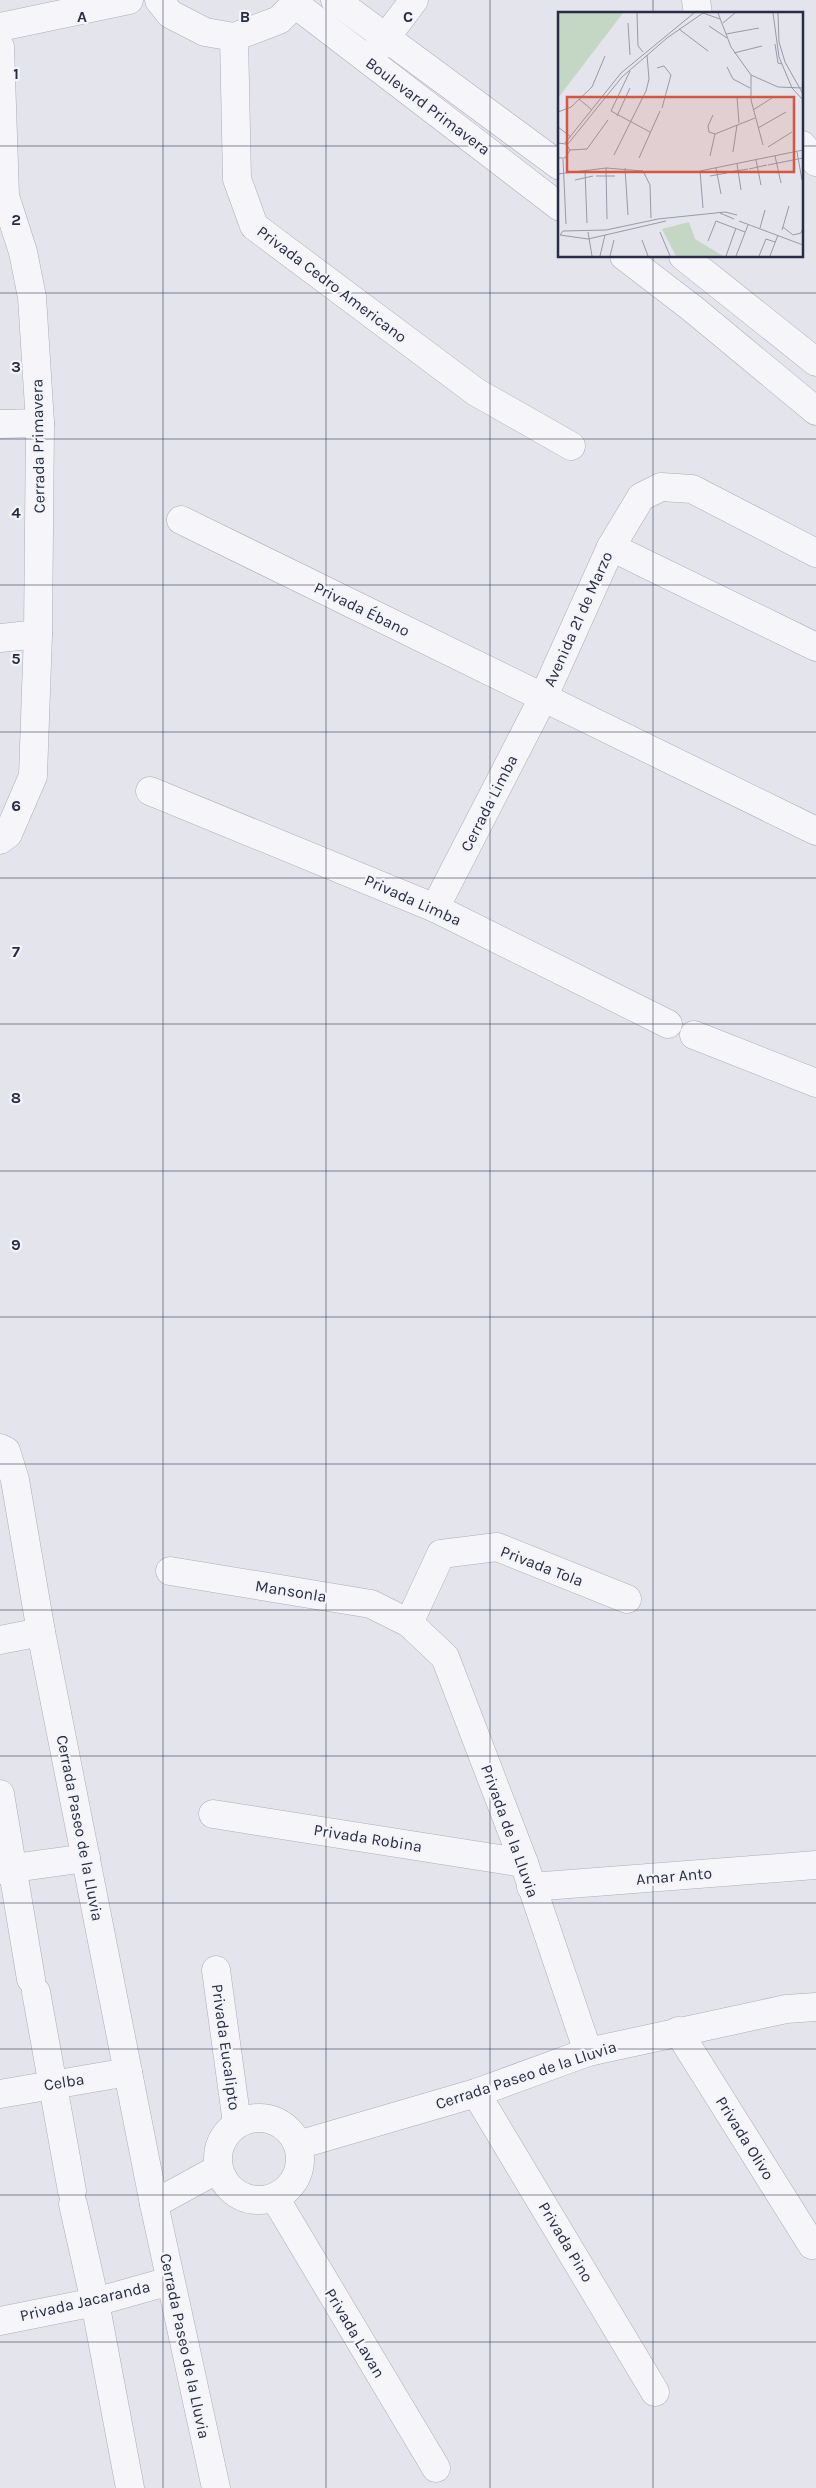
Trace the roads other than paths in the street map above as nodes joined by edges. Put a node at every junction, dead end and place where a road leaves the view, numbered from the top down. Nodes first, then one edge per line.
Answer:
1 (129, 0) edge
2 (159, 0) edge
3 (335, 0) edge
4 (414, 0) edge
5 (297, 2) edge
6 (0, 27) edge
7 (234, 37) junction
8 (385, 38) junction
9 (0, 47) edge
10 (368, 60) junction
11 (804, 147) edge
12 (816, 162) edge
13 (558, 165) edge
14 (3, 196) edge
15 (558, 205) edge
16 (627, 258) edge
17 (686, 258) edge
18 (688, 258) edge
19 (662, 286) junction
20 (816, 362) edge
21 (816, 411) edge
22 (40, 423) junction
23 (0, 424) edge
24 (571, 446) dead end
25 (181, 520) dead end
26 (611, 547) junction
27 (816, 553) edge
28 (38, 634) junction
29 (0, 638) edge
30 (816, 646) edge
31 (543, 698) junction
32 (150, 791) dead end
33 (816, 831) edge
34 (0, 840) edge
35 (435, 908) junction
36 (668, 1024) dead end
37 (694, 1035) dead end
38 (816, 1082) edge
39 (3, 1450) edge
40 (170, 1571) dead end
41 (627, 1599) dead end
42 (409, 1623) junction
43 (41, 1632) junction
44 (0, 1640) edge
45 (0, 1794) edge
46 (213, 1814) dead end
47 (86, 1858) junction
48 (816, 1864) edge
49 (7, 1869) edge
50 (528, 1875) junction
51 (216, 1970) dead end
52 (816, 2007) edge
53 (678, 2031) junction
54 (588, 2052) junction
55 (128, 2072) junction
56 (52, 2084) junction
57 (476, 2093) junction
58 (0, 2094) edge
59 (237, 2123) junction
60 (298, 2144) junction
61 (218, 2169) junction
62 (274, 2198) junction
63 (154, 2204) junction
64 (812, 2245) dead end
65 (170, 2281) junction
66 (95, 2302) junction
67 (0, 2321) edge
68 (655, 2392) dead end
69 (436, 2468) dead end
70 (130, 2488) edge
71 (216, 2488) edge

1 - 6 street
2 - 7 street
3 - 8 street, Boulevard Primavera
4 - 8 street
5 - 7 street
5 - 10 street, Boulevard Primavera
7 - 24 street, Privada Cedro Americano
8 - 10 street
8 - 13 street, Boulevard Primavera
9 - 14 street, Cerrada Primavera
10 - 15 street, Boulevard Primavera
11 - 12 street
14 - 22 street, Cerrada Primavera
16 - 19 street
17 - 19 street
18 - 20 street
19 - 21 street
22 - 23 street
22 - 28 street, Cerrada Primavera
25 - 31 street, Privada Ébano
26 - 27 street, Avenida 21 de Marzo
26 - 30 street
26 - 31 street, Avenida 21 de Marzo
28 - 29 street
28 - 34 street, Cerrada Primavera
31 - 33 street, Avenida 21 de Marzo
31 - 35 street, Cerrada Limba
32 - 35 street, Privada Limba
35 - 36 street, Privada Limba
37 - 38 street
39 - 43 street, Cerrada Paseo de la Lluvia
40 - 42 street, Mansonla
41 - 42 street, Privada Tola
42 - 50 street, Privada de la Lluvia
43 - 44 street
43 - 47 street, Cerrada Paseo de la Lluvia
45 - 49 street
46 - 50 street, Privada Robina
47 - 49 street
47 - 55 street, Cerrada Paseo de la Lluvia
48 - 50 street, Amar Anto
49 - 56 street
50 - 54 street, Privada de la Lluvia
51 - 59 street, Privada Eucalipto
52 - 53 street, Cerrada Paseo de la Lluvia
53 - 54 street, Cerrada Paseo de la Lluvia
53 - 64 street, Privada Olivo
54 - 57 street, Cerrada Paseo de la Lluvia
55 - 56 street, Celba
55 - 63 street, Cerrada Paseo de la Lluvia
56 - 58 street, Celba
56 - 66 street
57 - 60 street, Cerrada Paseo de la Lluvia
57 - 68 street, Privada Pino
59 - 60 street
59 - 61 street
60 - 62 street
61 - 62 street
61 - 63 street
62 - 69 street, Privada Lavan
63 - 65 street, Cerrada Paseo de la Lluvia
65 - 66 street, Privada Jacaranda
65 - 71 street, Cerrada Paseo de la Lluvia
66 - 67 street, Privada Jacaranda
66 - 70 street

